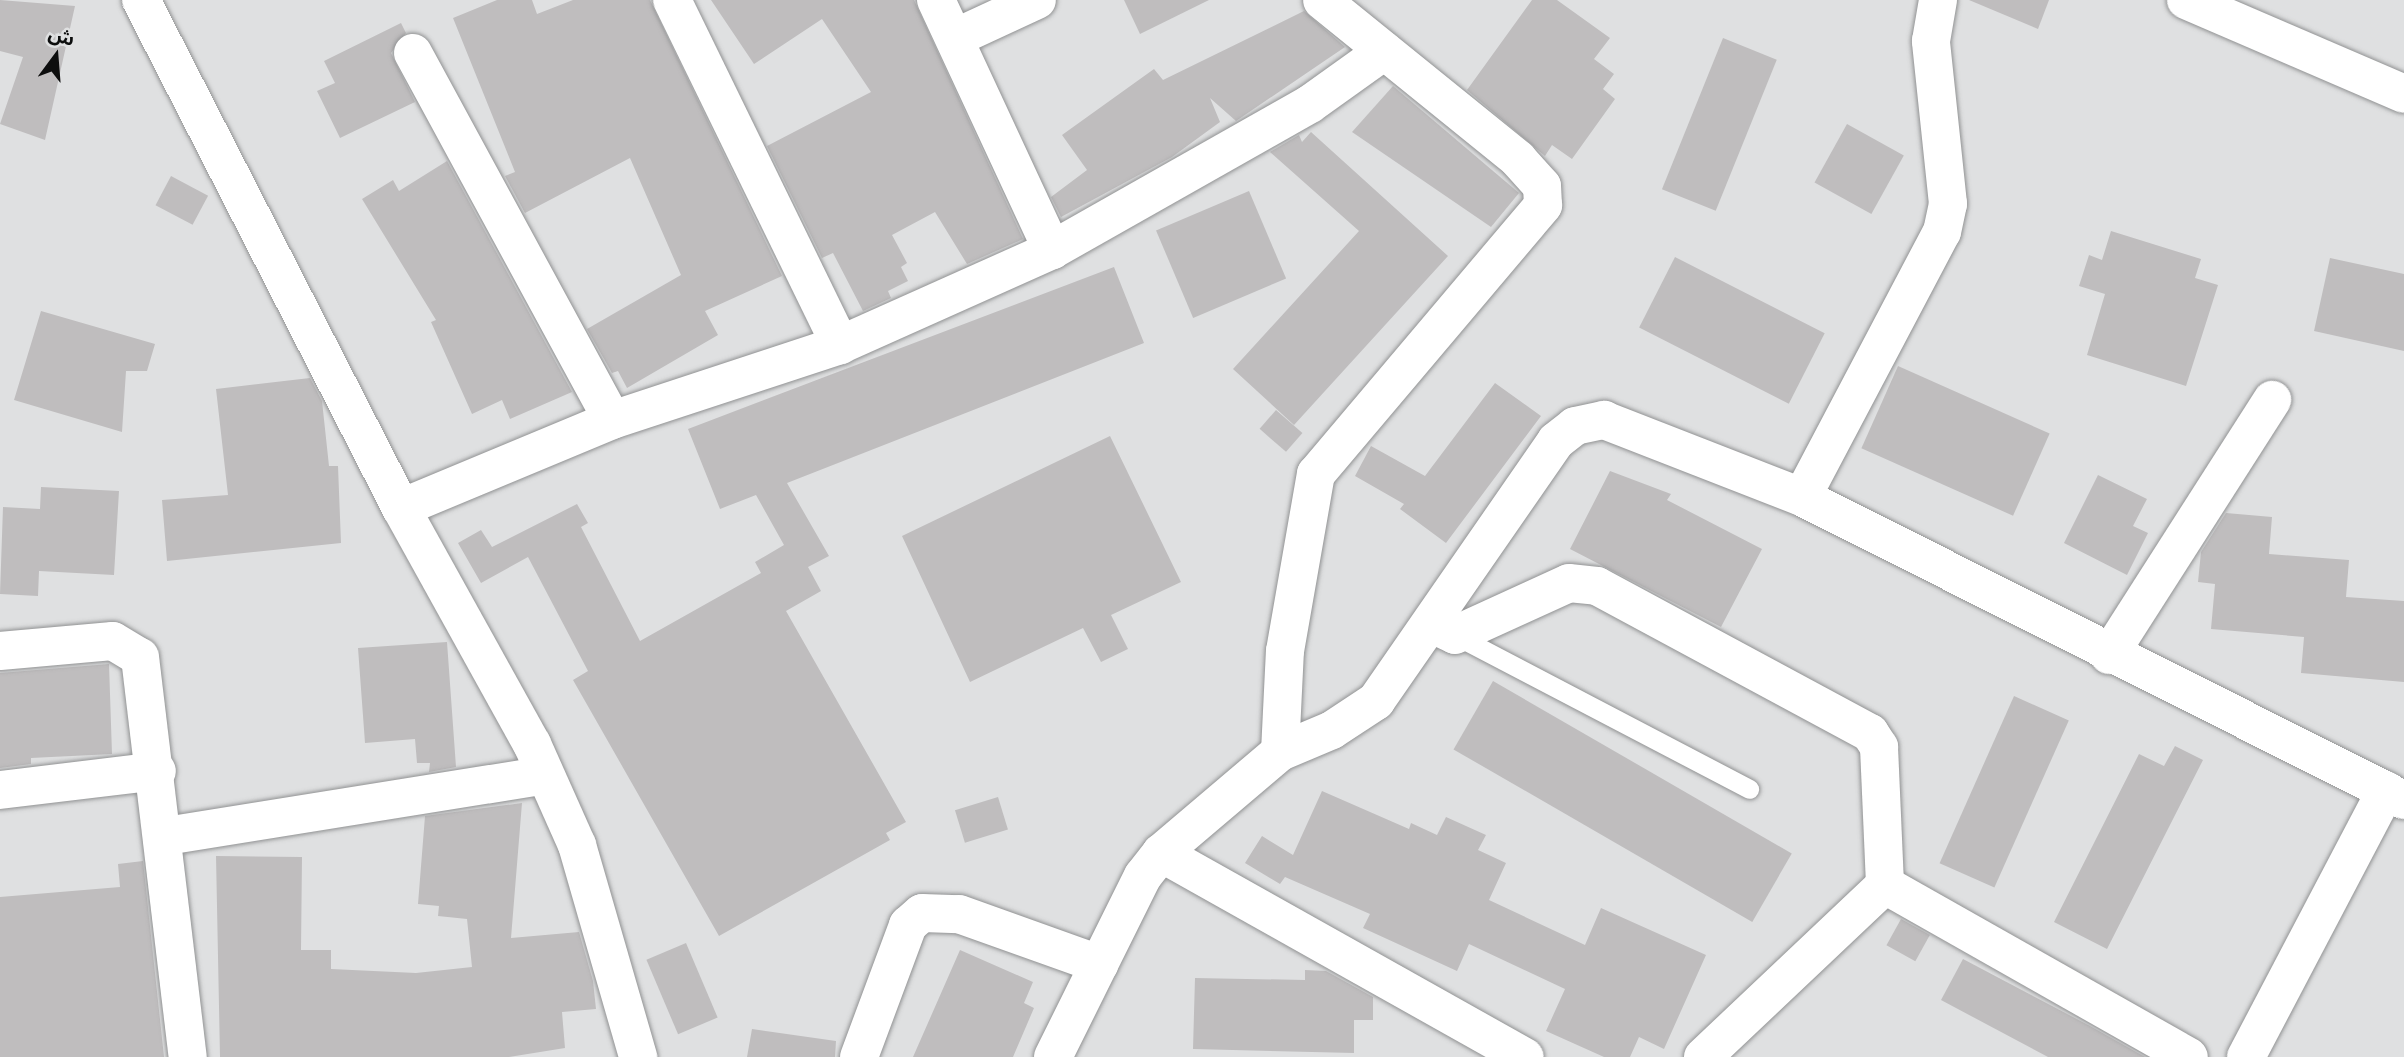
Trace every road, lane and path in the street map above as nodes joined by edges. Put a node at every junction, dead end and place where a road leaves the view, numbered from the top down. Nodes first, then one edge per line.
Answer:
1 (141, 0) edge
2 (672, 0) edge
3 (936, 0) edge
4 (1037, 0) edge
5 (1322, 0) edge
6 (1938, 0) edge
7 (2204, 4) edge
8 (957, 37) junction
9 (1384, 51) junction
10 (414, 53) dead end
11 (2404, 94) edge
12 (1052, 250) junction
13 (840, 345) junction
14 (2272, 400) dead end
15 (612, 420) junction
16 (1802, 497) junction
17 (401, 508) junction
18 (1444, 630) junction
19 (0, 651) edge
20 (2109, 655) junction
21 (1280, 752) junction
22 (157, 771) junction
23 (545, 775) junction
24 (1749, 789) dead end
25 (0, 790) edge
26 (2395, 795) edge
27 (166, 836) junction
28 (1161, 853) junction
29 (1885, 885) junction
30 (1099, 964) junction
31 (188, 1057) edge
32 (638, 1057) edge
33 (859, 1057) edge
34 (1053, 1057) edge
35 (1525, 1057) edge
36 (1703, 1057) edge
37 (2189, 1057) edge
38 (2246, 1057) edge

1 - 17 street
2 - 13 street
3 - 8 street
4 - 8 street
5 - 9 street
6 - 16 street
7 - 11 street
8 - 12 street
9 - 12 street
9 - 21 street
10 - 15 street
12 - 13 street
13 - 15 street
14 - 20 street
15 - 17 street
16 - 18 street
16 - 20 street
17 - 23 street
18 - 21 street
18 - 24 lane
18 - 29 street
19 - 22 street
20 - 26 street
21 - 28 street
22 - 25 street
22 - 27 street
23 - 27 street
23 - 32 street
26 - 38 street
27 - 31 street
28 - 30 street
28 - 35 street
29 - 36 street
29 - 37 street
30 - 33 street
30 - 34 street

